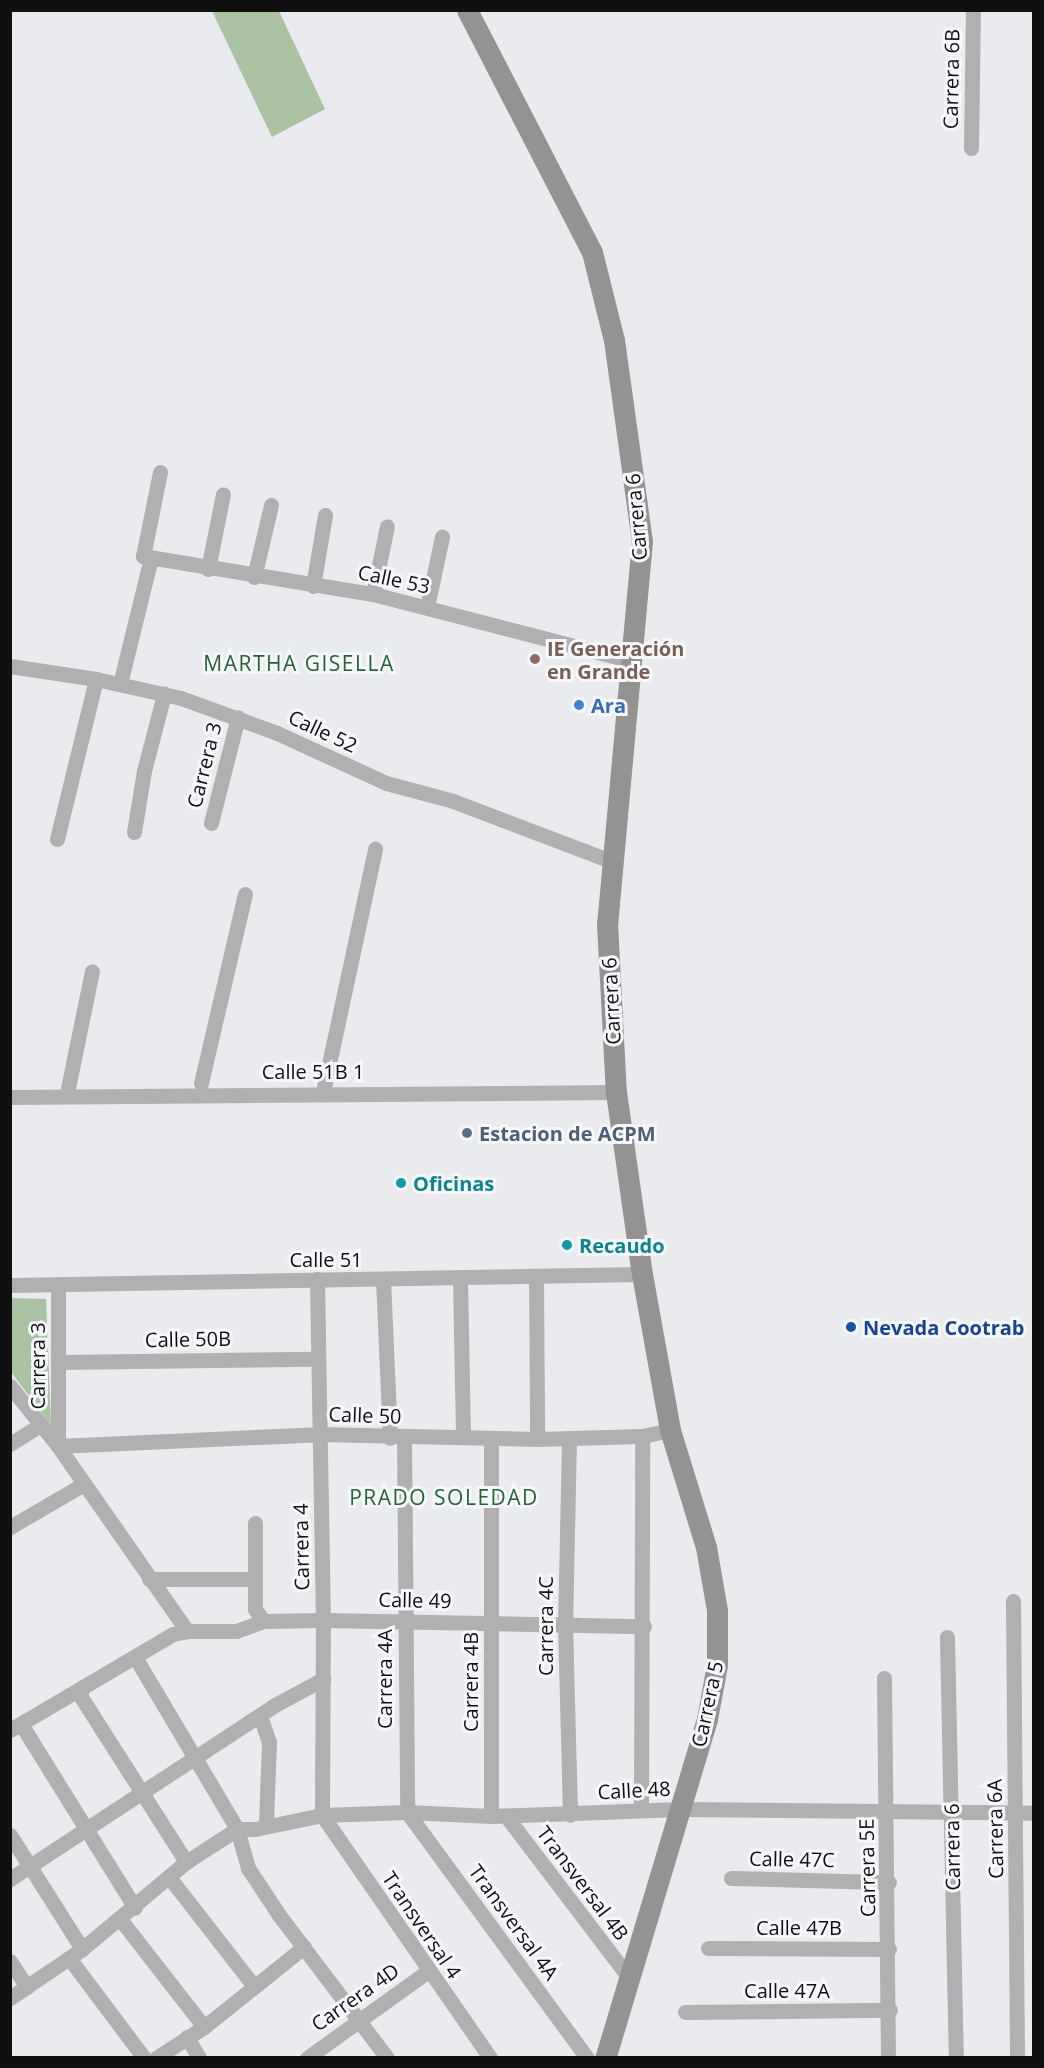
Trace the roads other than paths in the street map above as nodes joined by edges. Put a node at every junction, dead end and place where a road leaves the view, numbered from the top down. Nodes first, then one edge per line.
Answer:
1 (467, 10) edge
2 (973, 10) edge
3 (971, 148) dead end
4 (160, 472) dead end
5 (223, 494) dead end
6 (271, 505) dead end
7 (325, 515) dead end
8 (387, 526) dead end
9 (442, 537) dead end
10 (147, 557) junction
11 (208, 569) junction
12 (254, 577) junction
13 (313, 586) junction
14 (373, 594) junction
15 (427, 607) junction
16 (632, 661) junction
17 (11, 668) edge
18 (96, 679) junction
19 (120, 684) junction
20 (164, 694) junction
21 (238, 717) junction
22 (211, 823) dead end
23 (134, 832) dead end
24 (57, 839) dead end
25 (375, 849) dead end
26 (611, 861) junction
27 (245, 894) dead end
28 (92, 970) dead end
29 (201, 1083) dead end
30 (68, 1088) dead end
31 (323, 1092) junction
32 (616, 1092) junction
33 (10, 1097) edge
34 (642, 1274) junction
35 (536, 1278) junction
36 (317, 1279) junction
37 (383, 1279) junction
38 (460, 1279) junction
39 (10, 1285) edge
40 (58, 1286) junction
41 (318, 1359) junction
42 (58, 1362) junction
43 (10, 1386) edge
44 (41, 1425) junction
45 (670, 1430) junction
46 (319, 1434) junction
47 (463, 1436) junction
48 (642, 1436) junction
49 (397, 1438) junction
50 (569, 1438) junction
51 (490, 1439) junction
52 (537, 1439) junction
53 (10, 1444) edge
54 (58, 1446) junction
55 (84, 1484) junction
56 (255, 1523) dead end
57 (10, 1527) edge
58 (149, 1579) junction
59 (255, 1579) junction
60 (1013, 1601) dead end
61 (324, 1620) junction
62 (263, 1621) junction
63 (405, 1622) junction
64 (490, 1622) junction
65 (565, 1623) junction
66 (644, 1626) junction
67 (187, 1631) junction
68 (947, 1637) dead end
69 (135, 1657) junction
70 (884, 1678) dead end
71 (323, 1679) junction
72 (81, 1689) junction
73 (260, 1716) junction
74 (16, 1727) edge
75 (195, 1756) junction
76 (141, 1792) junction
77 (641, 1809) junction
78 (680, 1809) junction
79 (407, 1812) junction
80 (887, 1812) junction
81 (951, 1812) junction
82 (1016, 1813) junction
83 (1034, 1813) edge
84 (322, 1815) junction
85 (570, 1815) junction
86 (499, 1816) junction
87 (266, 1825) junction
88 (83, 1828) junction
89 (237, 1829) junction
90 (10, 1835) edge
91 (186, 1862) junction
92 (30, 1865) junction
93 (169, 1877) junction
94 (731, 1878) dead end
95 (10, 1879) edge
96 (889, 1882) junction
97 (135, 1908) junction
98 (120, 1919) junction
99 (304, 1947) junction
100 (708, 1948) dead end
101 (82, 1949) junction
102 (889, 1949) junction
103 (69, 1958) junction
104 (10, 1961) edge
105 (428, 1971) junction
106 (627, 1975) junction
107 (254, 1986) junction
108 (27, 1987) junction
109 (10, 1998) edge
110 (890, 2010) junction
111 (685, 2012) dead end
112 (357, 2019) junction
113 (204, 2027) junction
114 (188, 2037) junction
115 (144, 2058) edge
116 (156, 2058) edge
117 (199, 2058) edge
118 (307, 2058) edge
119 (387, 2058) edge
120 (490, 2058) edge
121 (587, 2058) edge
122 (605, 2058) edge
123 (888, 2058) edge
124 (956, 2058) edge
125 (1017, 2058) edge

1 - 16 main road, Carrera 6
2 - 3 street, Carrera 6B
4 - 10 street
5 - 11 street
6 - 12 street
7 - 13 street
8 - 14 street
9 - 15 street
10 - 11 street, Calle 53
10 - 19 street
11 - 12 street, Calle 53
12 - 13 street, Calle 53
13 - 14 street, Calle 53
14 - 15 street, Calle 53
15 - 16 street, Calle 53
16 - 26 main road, Carrera 6
17 - 18 street, Calle 52
18 - 19 street, Calle 52
18 - 24 street
19 - 20 street, Calle 52
20 - 21 street, Calle 52
20 - 23 street
21 - 22 street, Carrera 3
21 - 26 street, Calle 52
25 - 31 street
26 - 32 main road, Carrera 6
27 - 29 street
28 - 30 street
31 - 32 street, Calle 51B 1
31 - 33 street, Calle 51B 1
32 - 34 main road, Carrera 6
34 - 35 street, Calle 51
34 - 45 main road, Carrera 5
35 - 38 street, Calle 51
35 - 52 street
36 - 37 street, Calle 51
36 - 40 street, Calle 51
36 - 41 street, Carrera 4
37 - 38 street, Calle 51
37 - 49 street, Carrera 4A
38 - 47 street
39 - 40 street, Calle 51
40 - 42 street, Carrera 3
41 - 42 street, Calle 50B
41 - 46 street, Carrera 4
42 - 54 street, Carrera 3
43 - 44 street
44 - 53 street
44 - 54 street
45 - 48 street, Calle 50
45 - 78 main road, Carrera 5
46 - 49 street, Calle 50
46 - 54 street, Calle 50
46 - 61 street, Carrera 4
47 - 49 street, Calle 50
47 - 51 street, Calle 50
48 - 50 street, Calle 50
48 - 66 street
49 - 63 street, Carrera 4A
50 - 52 street, Calle 50
50 - 65 street, Carrera 4C
51 - 52 street, Calle 50
51 - 64 street, Carrera 4B
54 - 55 street
55 - 57 street
55 - 58 street
56 - 59 street
58 - 59 street
58 - 67 street
59 - 62 street
60 - 82 street, Carrera 6A
61 - 62 street, Calle 49
61 - 63 street, Calle 49
61 - 71 street, Carrera 4
62 - 67 street, Calle 49
63 - 64 street, Calle 49
63 - 79 street, Carrera 4A
64 - 65 street, Calle 49
64 - 86 street, Carrera 4B
65 - 66 street, Calle 49
65 - 85 street, Carrera 4C
66 - 77 street
67 - 69 street
68 - 81 street, Carrera 6
69 - 72 street
69 - 75 street
70 - 80 street, Carrera 5E
71 - 73 street
71 - 84 street, Carrera 4
72 - 74 street
72 - 76 street
73 - 75 street
73 - 87 street
74 - 88 street
75 - 76 street
75 - 89 street
76 - 88 street
76 - 91 street
77 - 78 street, Calle 48
77 - 85 street, Calle 48
78 - 80 street, Calle 48
78 - 106 main road, Carrera 5
79 - 84 street, Calle 48
79 - 86 street, Calle 48
79 - 121 street, Transversal 4A
80 - 81 street, Calle 48
80 - 96 street, Carrera 5E
81 - 82 street, Calle 48
81 - 124 street, Carrera 6
82 - 83 street, Calle 48
82 - 125 street, Carrera 6A
84 - 87 street, Calle 48
84 - 105 street, Transversal 4
85 - 86 street, Calle 48
86 - 106 street, Transversal 4B
87 - 89 street, Calle 48
88 - 92 street
88 - 97 street
89 - 91 street
89 - 99 street
90 - 92 street
91 - 93 street
92 - 95 street
92 - 101 street
93 - 97 street
93 - 107 street
94 - 96 street, Calle 47C
96 - 102 street, Carrera 5E
97 - 98 street
98 - 101 street
98 - 113 street
99 - 107 street
99 - 112 street
100 - 102 street, Calle 47B
101 - 103 street
102 - 110 street, Carrera 5E
103 - 108 street
103 - 115 street
104 - 108 street
105 - 112 street, Carrera 4D
105 - 120 street, Transversal 4
106 - 122 main road, Carrera 5
107 - 113 street
108 - 109 street
110 - 111 street, Calle 47A
110 - 123 street, Carrera 5E
112 - 118 street, Carrera 4D
112 - 119 street
113 - 114 street
114 - 116 street
114 - 117 street

